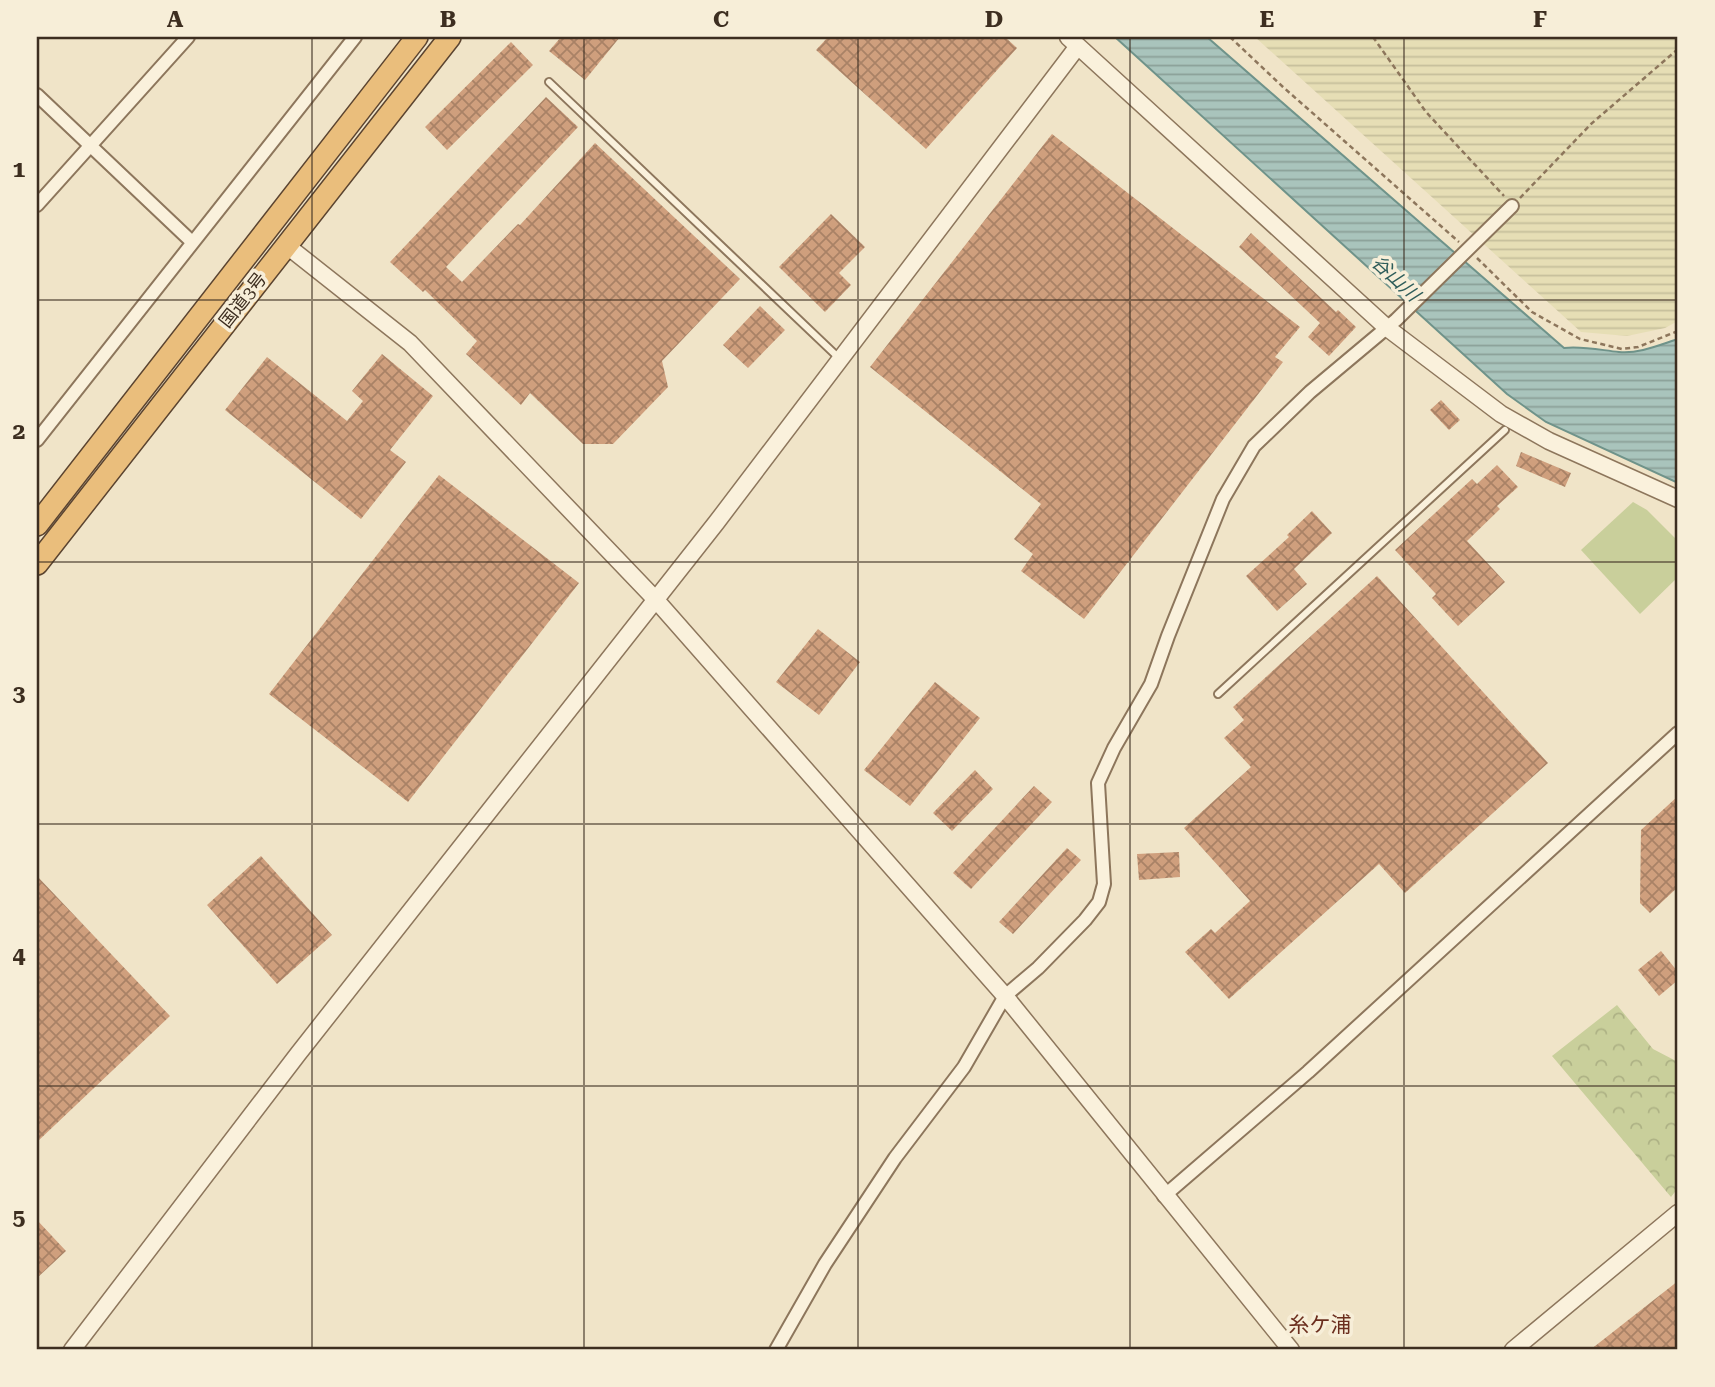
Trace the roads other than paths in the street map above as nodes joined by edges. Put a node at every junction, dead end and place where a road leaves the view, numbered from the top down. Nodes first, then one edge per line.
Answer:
1 (188, 37) edge
2 (355, 37) edge
3 (417, 37) edge
4 (450, 37) edge
5 (1073, 41) edge
6 (549, 82) dead end
7 (37, 95) edge
8 (90, 145) junction
9 (37, 205) edge
10 (1513, 206) road end
11 (192, 243) junction
12 (286, 246) junction
13 (1391, 324) junction
14 (841, 360) junction
15 (1505, 430) dead end
16 (37, 440) edge
17 (1678, 499) edge
18 (37, 525) edge
19 (37, 564) edge
20 (656, 600) junction
21 (1218, 694) dead end
22 (1675, 742) edge
23 (1004, 996) junction
24 (1164, 1196) junction
25 (1678, 1213) edge
26 (72, 1350) edge
27 (776, 1350) edge
28 (1291, 1350) edge
29 (1513, 1350) edge

1 - 8 street
2 - 11 street
3 - 18 highway, 国道3号
4 - 12 highway, 国道3号
5 - 13 street
5 - 14 street
6 - 14 lane
7 - 8 street
8 - 9 street
8 - 11 street
10 - 13 street
11 - 16 street
12 - 19 highway, 国道3号
12 - 20 street
13 - 17 street
13 - 23 street
14 - 20 street
15 - 21 lane
20 - 23 street
20 - 26 street
22 - 24 street
23 - 24 street
23 - 27 street
24 - 28 street
25 - 29 street

